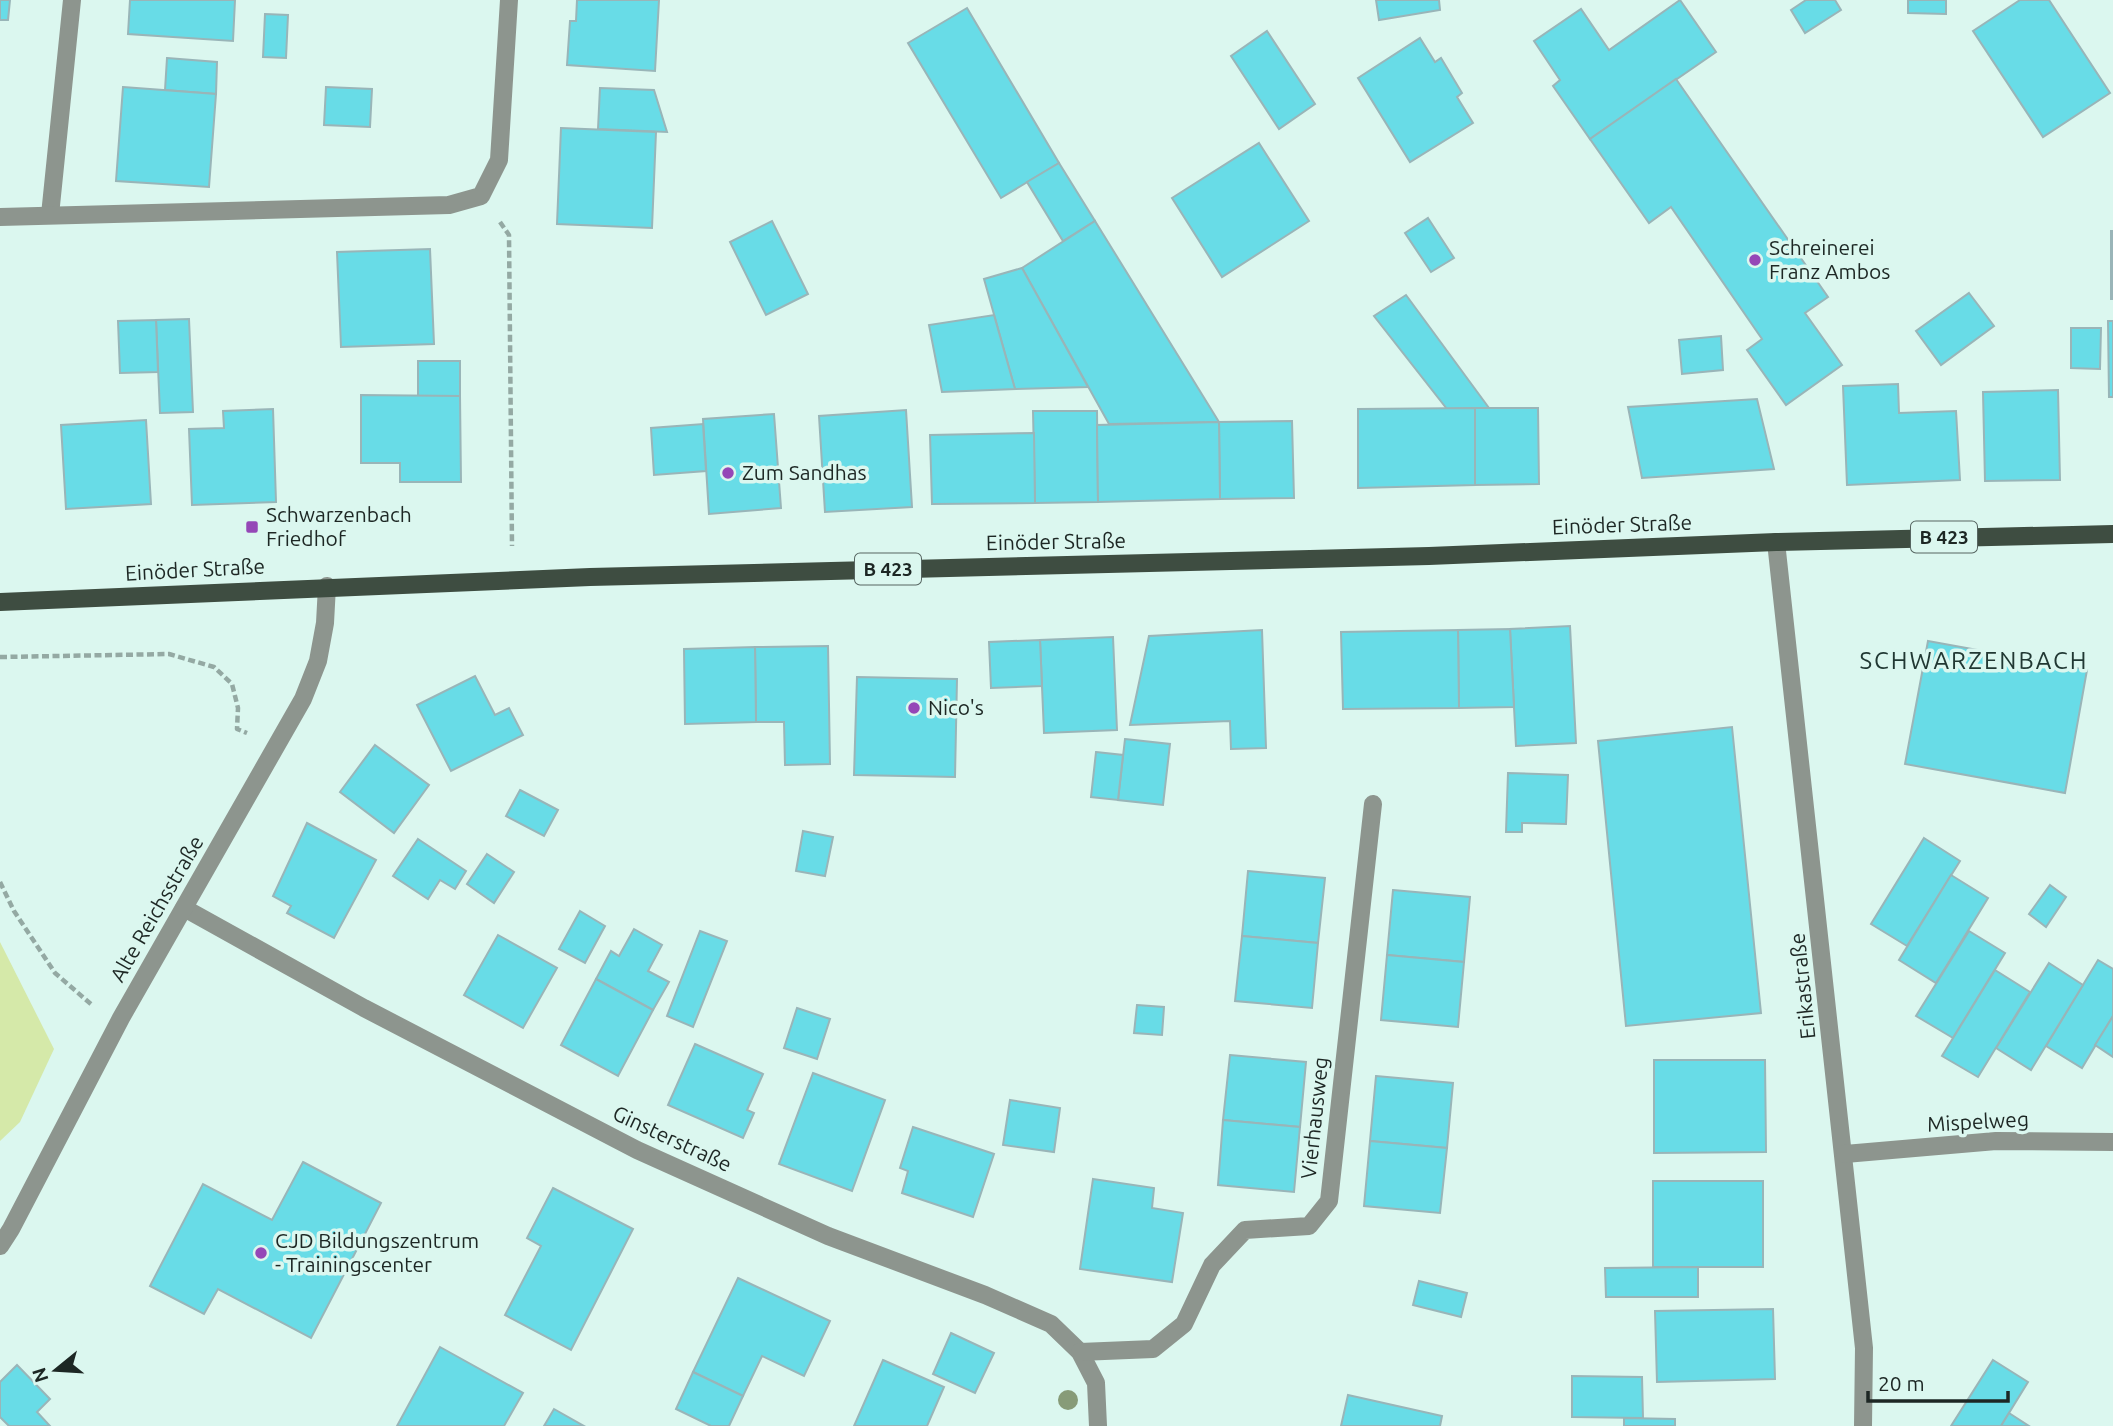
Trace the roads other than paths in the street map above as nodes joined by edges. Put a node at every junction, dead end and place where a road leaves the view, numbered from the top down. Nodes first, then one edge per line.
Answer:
1 (72, 0) edge
2 (509, 0) edge
3 (50, 215) junction
4 (0, 217) edge
5 (2113, 534) edge
6 (1776, 542) junction
7 (327, 586) junction
8 (0, 602) edge
9 (1373, 804) dead end
10 (184, 908) junction
11 (2113, 1142) edge
12 (1845, 1154) junction
13 (0, 1246) edge
14 (1080, 1352) junction
15 (1098, 1426) edge
16 (1863, 1426) edge

1 - 3 street
2 - 3 street
3 - 4 street
5 - 6 main road, Einöder Straße / B 423
6 - 7 main road, Einöder Straße / B 423
6 - 12 street, Erikastraße
7 - 8 main road, Einöder Straße / B 423
7 - 10 street, Alte Reichsstraße
9 - 14 street, Vierhausweg
10 - 13 street, Alte Reichsstraße
10 - 14 street, Ginsterstraße
11 - 12 street, Mispelweg
12 - 16 street, Erikastraße
14 - 15 street, Ginsterstraße

